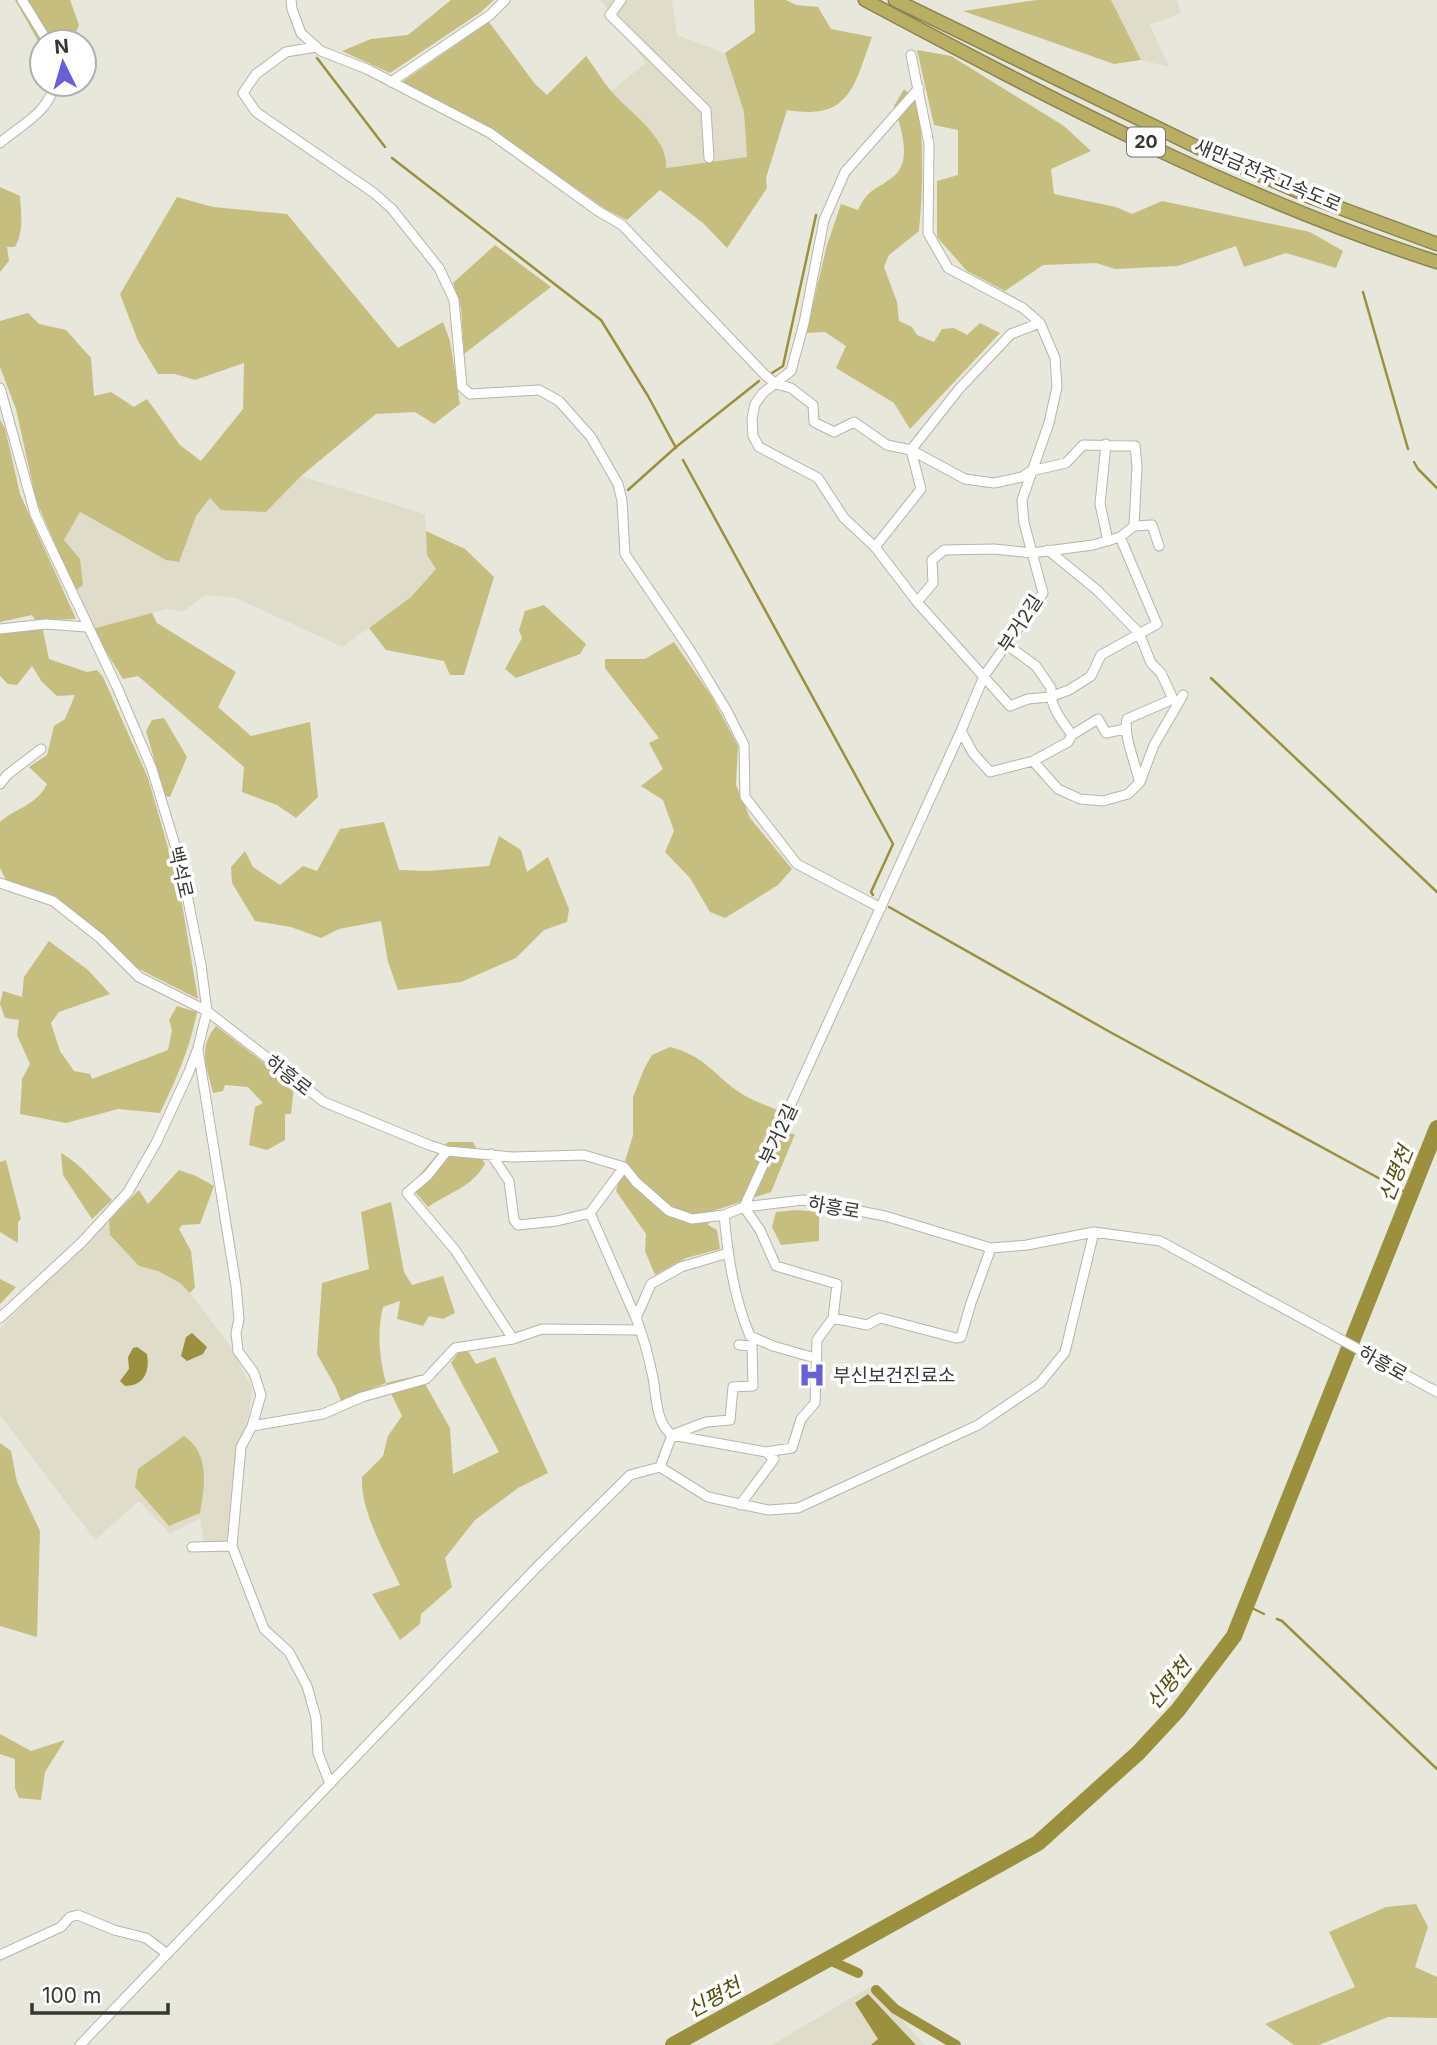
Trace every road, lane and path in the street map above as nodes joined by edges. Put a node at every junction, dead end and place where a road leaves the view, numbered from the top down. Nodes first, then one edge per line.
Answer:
1 (22, 0) edge
2 (291, 0) edge
3 (506, 0) edge
4 (621, 0) edge
5 (864, 0) edge
6 (895, 0) edge
7 (39, 28) edge
8 (316, 47) junction
9 (911, 55) dead end
10 (391, 82) junction
11 (919, 88) junction
12 (48, 98) edge
13 (0, 143) edge
14 (709, 158) dead end
15 (1437, 244) edge
16 (1437, 262) edge
17 (1040, 323) junction
18 (776, 384) junction
19 (0, 388) edge
20 (1106, 444) junction
21 (911, 450) junction
22 (1031, 471) junction
23 (1134, 526) junction
24 (1120, 537) junction
25 (1108, 541) junction
26 (875, 547) junction
27 (1158, 547) dead end
28 (1048, 550) junction
29 (1032, 553) junction
30 (917, 602) junction
31 (86, 627) junction
32 (0, 629) edge
33 (1139, 633) junction
34 (1007, 645) junction
35 (984, 676) junction
36 (1050, 697) junction
37 (1178, 699) junction
38 (1125, 729) junction
39 (961, 731) junction
40 (1072, 735) junction
41 (41, 749) dead end
42 (1033, 761) junction
43 (1139, 782) junction
44 (0, 784) edge
45 (0, 883) edge
46 (881, 908) junction
47 (207, 1011) junction
48 (198, 1048) junction
49 (447, 1151) junction
50 (491, 1154) junction
51 (624, 1167) junction
52 (744, 1206) junction
53 (590, 1213) junction
54 (724, 1215) junction
55 (1094, 1232) junction
56 (991, 1248) junction
57 (728, 1253) junction
58 (0, 1318) edge
59 (636, 1318) junction
60 (833, 1318) junction
61 (640, 1330) junction
62 (513, 1339) junction
63 (739, 1346) dead end
64 (815, 1358) junction
65 (1437, 1392) edge
66 (252, 1426) junction
67 (672, 1436) junction
68 (766, 1452) junction
69 (660, 1467) junction
70 (740, 1505) junction
71 (232, 1546) junction
72 (192, 1547) dead end
73 (330, 1784) junction
74 (166, 1954) junction
75 (0, 1955) edge
76 (80, 2045) edge

1 - 7 street
2 - 8 street
3 - 10 street
4 - 14 street
5 - 16 highway, 새만금전주고속도로 / 20
6 - 15 highway, 새만금전주고속도로 / 20
8 - 10 street
8 - 46 street
9 - 11 street
10 - 18 street
11 - 17 street
11 - 18 street
12 - 13 street
17 - 21 street
17 - 22 street, 부거2길
18 - 21 street
18 - 26 street
19 - 31 street, 백석로
20 - 22 street
20 - 23 street
20 - 25 street
21 - 22 street
21 - 26 street
22 - 29 street, 부거2길
23 - 24 street
23 - 27 street
24 - 25 street
24 - 33 street
25 - 28 street
26 - 30 street
28 - 29 street
28 - 33 street
29 - 30 street
29 - 34 street, 부거2길
30 - 35 street
31 - 32 street
31 - 47 street, 백석로
33 - 36 street
33 - 37 street
34 - 35 street, 부거2길
34 - 36 street
35 - 36 street
35 - 39 street, 부거2길
36 - 40 street
37 - 38 street
37 - 43 street
38 - 40 street
38 - 43 street
39 - 42 street
39 - 46 street, 부거2길
40 - 42 street
41 - 44 street
42 - 43 street
45 - 47 street, 하흥로
46 - 52 street, 부거2길
47 - 48 street, 백석로
47 - 49 street, 하흥로
48 - 58 street, 백석로
48 - 66 street
49 - 50 street, 하흥로
49 - 62 street
50 - 51 street, 하흥로
50 - 53 street
51 - 53 street
51 - 54 street, 하흥로
52 - 54 street, 하흥로
52 - 56 street, 하흥로
52 - 60 street
53 - 59 street
54 - 57 street
55 - 56 street, 하흥로
55 - 65 street, 하흥로
55 - 70 street
56 - 60 street
57 - 59 street
57 - 64 street
59 - 61 street
60 - 64 street
61 - 62 street
61 - 67 street
62 - 66 street
63 - 67 street
64 - 68 street
66 - 71 street
67 - 68 street
67 - 69 street
68 - 70 street
69 - 70 street
69 - 73 street
71 - 72 street
71 - 73 street
73 - 74 street
74 - 75 street
74 - 76 street

